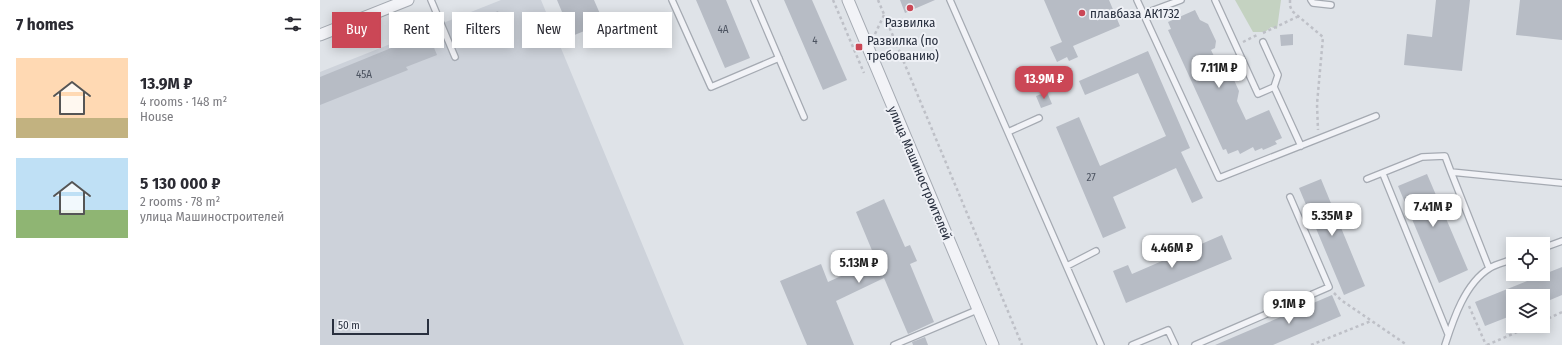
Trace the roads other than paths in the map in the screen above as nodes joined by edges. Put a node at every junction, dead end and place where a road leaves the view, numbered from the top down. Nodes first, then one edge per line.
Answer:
1 (408, 0) edge
2 (431, 0) edge
3 (672, 0) edge
4 (754, 0) edge
5 (848, 0) edge
6 (950, 0) edge
7 (1137, 0) edge
8 (1182, 0) edge
9 (1215, 0) edge
10 (1311, 0) edge
11 (1331, 5) dead end
12 (1143, 14) junction
13 (320, 35) edge
14 (1263, 42) dead end
15 (455, 57) dead end
16 (779, 58) junction
17 (1274, 87) junction
18 (1376, 116) dead end
19 (804, 117) dead end
20 (1039, 118) dead end
21 (1008, 132) junction
22 (1301, 146) junction
23 (1451, 172) junction
24 (1383, 174) junction
25 (1368, 179) dead end
26 (1562, 182) edge
27 (1290, 197) dead end
28 (1562, 241) edge
29 (1550, 245) edge
30 (1096, 251) dead end
31 (1506, 262) edge
32 (1067, 266) junction
33 (1489, 268) junction
34 (977, 310) junction
35 (1448, 334) junction
36 (894, 345) edge
37 (993, 345) edge
38 (1101, 345) edge
39 (1132, 345) edge
40 (1174, 345) edge
41 (1195, 345) edge
42 (1445, 345) edge

1 - 13 street
2 - 15 lane
3 - 16 lane
4 - 16 lane
5 - 34 street, улица Машиностроителей
6 - 21 lane
7 - 12 lane
8 - 12 lane
9 - 17 lane
10 - 11 lane
12 - 22 lane
14 - 17 lane
16 - 19 lane
17 - 22 lane
18 - 22 lane
20 - 21 lane
21 - 32 lane
23 - 24 lane
23 - 26 lane
23 - 33 lane
24 - 25 lane
24 - 35 lane
27 - 41 lane
28 - 29 lane
30 - 32 lane
31 - 33 lane
32 - 38 lane
33 - 35 lane
34 - 36 lane
34 - 37 street, улица Машиностроителей
35 - 42 lane
39 - 40 lane

